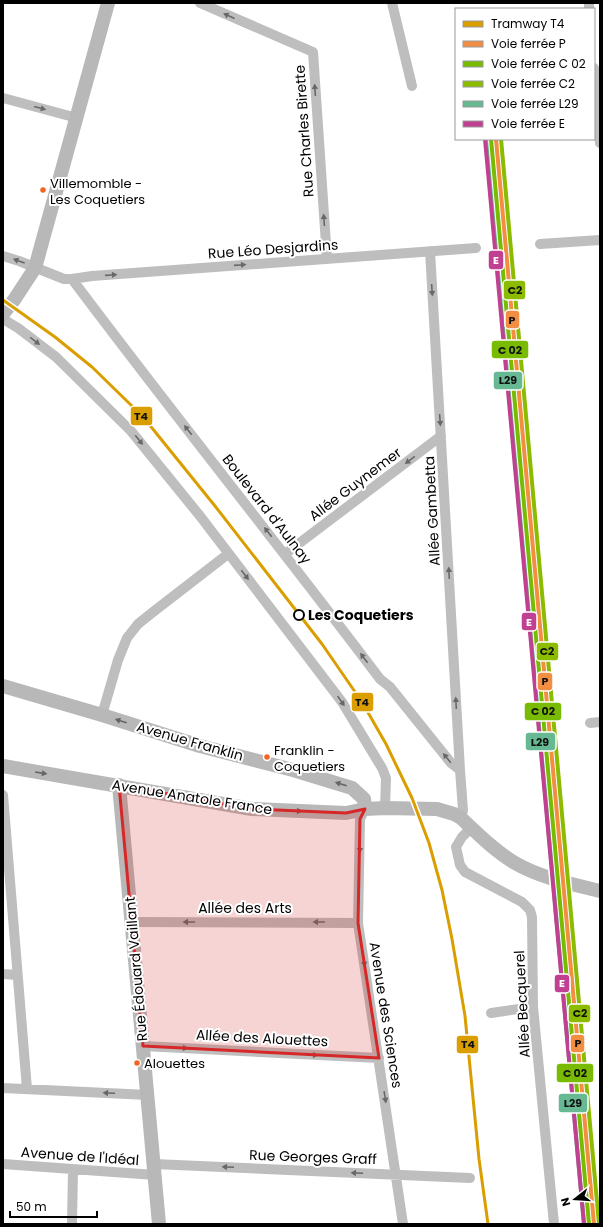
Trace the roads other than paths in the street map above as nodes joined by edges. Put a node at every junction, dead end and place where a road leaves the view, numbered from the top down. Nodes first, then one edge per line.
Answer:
1 (108, 3) edge
2 (200, 3) edge
3 (392, 3) edge
4 (595, 80) edge
5 (412, 86) dead end
6 (3, 98) edge
7 (77, 118) junction
8 (600, 143) edge
9 (600, 240) edge
10 (540, 244) dead end
11 (476, 248) dead end
12 (430, 251) junction
13 (3, 256) edge
14 (327, 259) junction
15 (35, 268) junction
16 (72, 279) junction
17 (3, 314) edge
18 (3, 318) edge
19 (442, 436) junction
20 (228, 554) junction
21 (285, 554) junction
22 (3, 686) edge
23 (102, 715) junction
24 (3, 766) edge
25 (460, 770) junction
26 (119, 785) junction
27 (3, 795) edge
28 (385, 808) junction
29 (365, 809) junction
30 (461, 818) junction
31 (471, 828) junction
32 (595, 889) edge
33 (132, 922) junction
34 (358, 922) junction
35 (3, 974) edge
36 (17, 975) junction
37 (533, 1008) junction
38 (491, 1013) dead end
39 (143, 1046) junction
40 (379, 1058) junction
41 (3, 1088) edge
42 (27, 1089) junction
43 (148, 1095) junction
44 (3, 1164) edge
45 (73, 1169) junction
46 (154, 1170) junction
47 (396, 1174) junction
48 (470, 1178) dead end
49 (72, 1224) edge
50 (159, 1224) edge
51 (403, 1224) edge
52 (554, 1224) edge

1 - 7 street
14 -> 2 street, Rue Charles Birette
3 - 5 street
4 - 8 street
6 -> 7 street
7 - 15 street
9 - 10 street
11 - 12 street, Rue Léo Desjardins
12 - 14 street, Rue Léo Desjardins
12 -> 19 street, Allée Gambetta
15 -> 13 street
16 -> 14 street, Rue Léo Desjardins
15 - 16 street
15 - 17 street
21 -> 16 street, Boulevard d'Aulnay
18 -> 20 street
19 -> 21 street, Allée Guynemer
25 -> 19 street, Allée Gambetta
20 - 23 street
20 -> 28 street
25 -> 21 street, Boulevard d'Aulnay
22 - 23 street, Avenue Franklin
29 -> 23 street, Avenue Franklin
24 -> 26 street, Avenue Anatole France
25 - 30 street
26 -> 29 street, Avenue Anatole France
26 - 33 street, Rue Édouard Vaillant
27 - 36 street
28 - 29 street, Avenue Anatole France
28 - 30 street, Avenue Anatole France
29 -> 34 street, Avenue des Sciences
30 - 31 street, Avenue Anatole France
31 - 32 street, Avenue Anatole France
31 - 37 street, Allée Becquerel
34 -> 33 street, Allée des Arts
33 - 39 street, Rue Édouard Vaillant
34 -> 40 street, Avenue des Sciences
35 - 36 street
36 - 42 street
37 - 38 street
37 - 52 street, Allée Becquerel
39 -> 40 street, Allée des Alouettes
39 - 43 street, Rue Édouard Vaillant
40 -> 47 street, Avenue des Sciences
41 - 42 street
43 -> 42 street
43 - 46 street, Rue Édouard Vaillant
44 - 45 street, Avenue de l'Idéal
45 - 46 street, Avenue de l'Idéal
45 - 49 street
47 -> 46 street, Rue Georges Graff
46 - 50 street, Rue Édouard Vaillant
47 - 48 street, Rue Georges Graff
47 - 51 street, Avenue des Sciences

